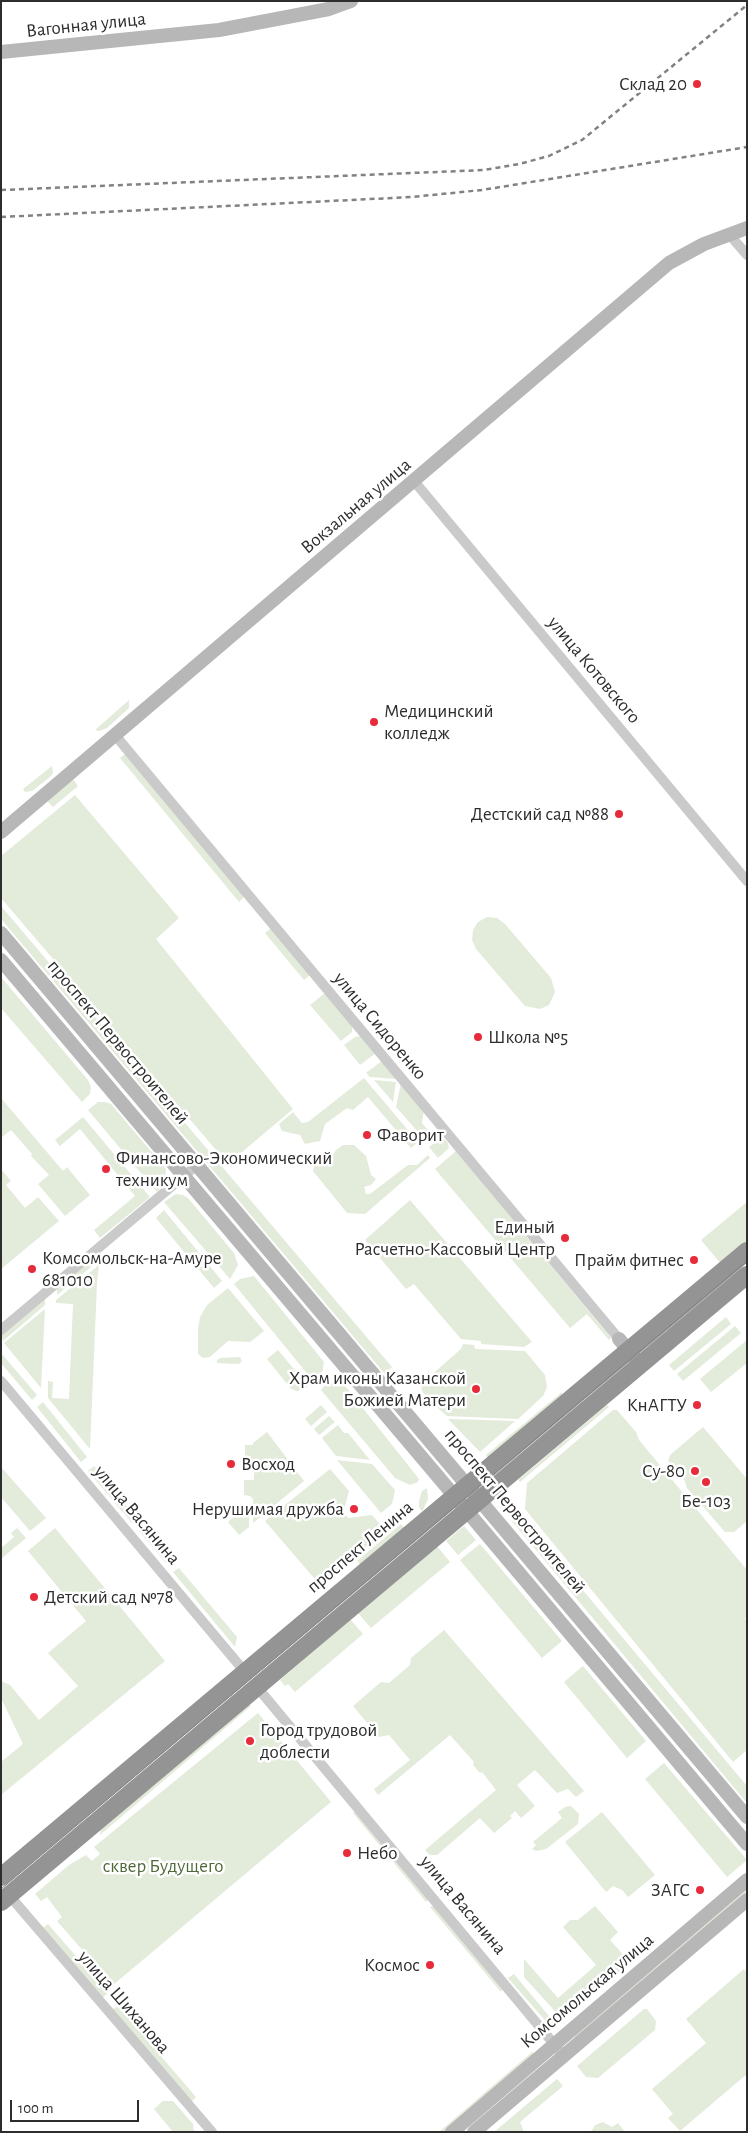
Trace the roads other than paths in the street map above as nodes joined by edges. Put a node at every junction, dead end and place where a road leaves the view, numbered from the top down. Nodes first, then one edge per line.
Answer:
1 (351, 1) edge
2 (1, 52) edge
3 (747, 228) edge
4 (729, 234) junction
5 (747, 255) edge
6 (414, 481) junction
7 (115, 735) junction
8 (1, 832) edge
9 (745, 876) edge
10 (1, 933) edge
11 (1, 960) edge
12 (197, 1165) junction
13 (184, 1177) junction
14 (747, 1250) edge
15 (747, 1275) edge
16 (1, 1330) edge
17 (623, 1345) junction
18 (357, 1355) junction
19 (640, 1365) junction
20 (344, 1366) junction
21 (1, 1381) edge
22 (468, 1484) junction
23 (454, 1495) junction
24 (474, 1505) junction
25 (596, 1637) junction
26 (583, 1648) junction
27 (245, 1672) junction
28 (257, 1686) junction
29 (676, 1732) junction
30 (662, 1743) junction
31 (121, 1776) junction
32 (133, 1791) junction
33 (747, 1817) edge
34 (747, 1844) edge
35 (1, 1877) edge
36 (747, 1880) edge
37 (5, 1898) edge
38 (747, 1900) edge
39 (555, 2044) junction
40 (564, 2056) junction
41 (212, 2132) edge
42 (452, 2132) edge
43 (474, 2132) edge

1 - 2 main road, Вагонная улица
3 - 4 main road, Вокзальная улица
4 - 5 street
4 - 6 main road, Вокзальная улица
6 - 7 main road, Вокзальная улица
6 - 9 street, улица Котовского
7 - 8 main road, Вокзальная улица
7 - 17 street, улица Сидоренко
10 - 12 main road, проспект Первостроителей
11 - 13 main road, проспект Первостроителей
12 - 13 street
12 - 18 main road, проспект Первостроителей
13 - 16 street
13 - 20 main road, проспект Первостроителей
14 - 17 highway, проспект Ленина
15 - 19 highway
17 - 19 main road
17 - 22 highway, проспект Ленина
18 - 20 main road
18 - 22 main road, проспект Первостроителей
19 - 24 highway
20 - 23 main road, проспект Первостроителей
21 - 27 street, улица Васянина
22 - 23 highway, проспект Ленина
22 - 24 main road, проспект Первостроителей
23 - 24 main road, проспект Первостроителей
23 - 27 highway, проспект Ленина
24 - 25 main road, проспект Первостроителей
24 - 26 main road, проспект Первостроителей
24 - 28 highway
25 - 26 main road
25 - 29 main road, проспект Первостроителей
26 - 30 main road, проспект Первостроителей
27 - 28 highway
27 - 31 highway, проспект Ленина
28 - 32 highway
28 - 39 street, улица Васянина
29 - 30 main road
29 - 33 main road, проспект Первостроителей
30 - 34 main road, проспект Первостроителей
31 - 32 highway
31 - 35 highway, проспект Ленина
32 - 37 highway
36 - 39 main road, Комсомольская улица
37 - 41 street, улица Шиханова
38 - 40 main road, Комсомольская улица
39 - 40 street, улица Васянина
39 - 42 main road, Комсомольская улица
40 - 43 main road, Комсомольская улица

